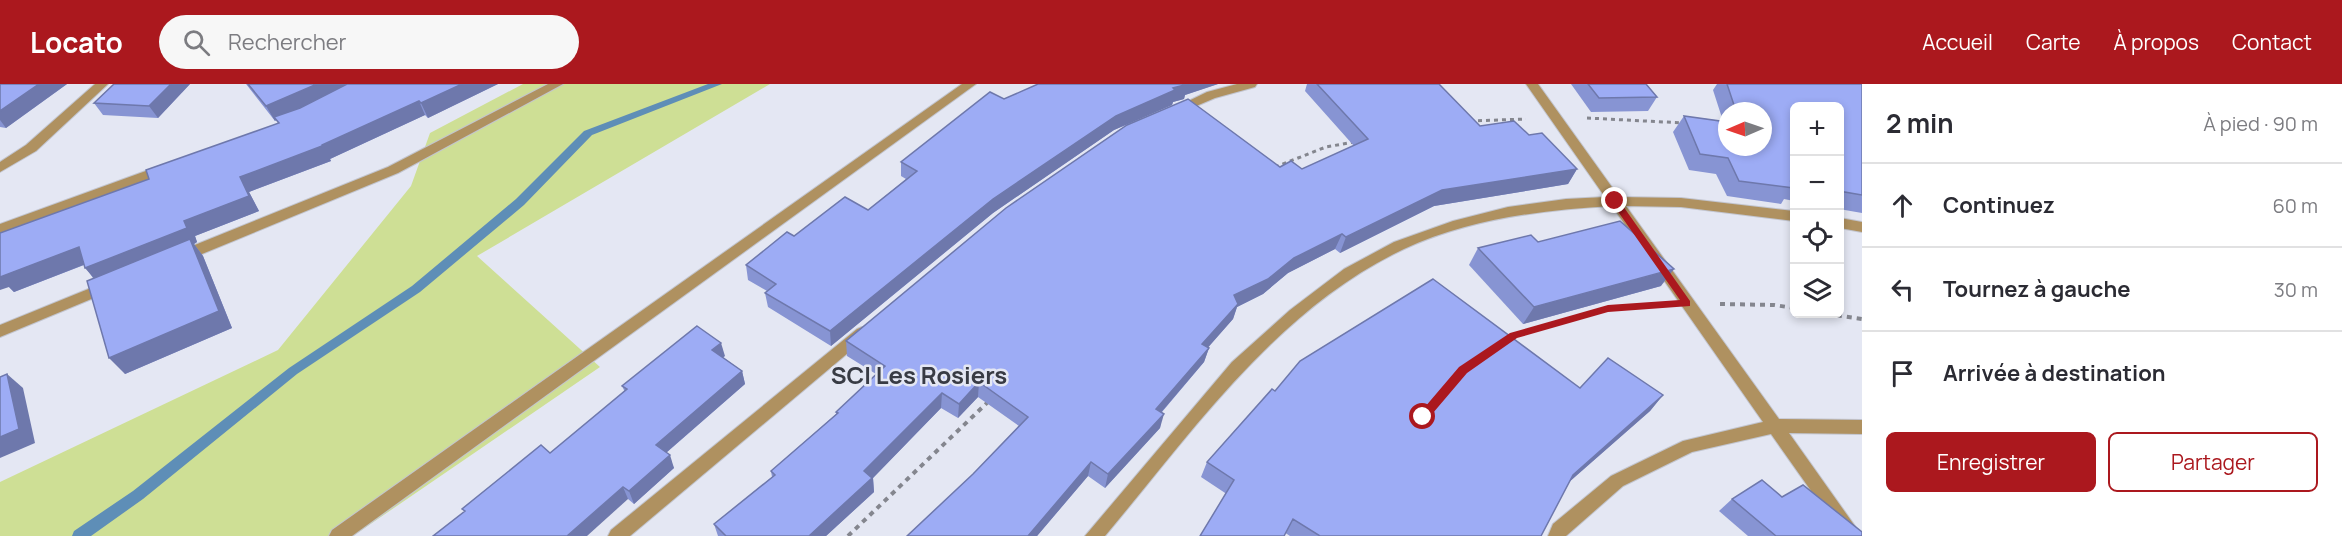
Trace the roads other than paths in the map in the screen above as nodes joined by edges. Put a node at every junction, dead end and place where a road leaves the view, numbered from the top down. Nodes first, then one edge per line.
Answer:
1 (102, 84) edge
2 (557, 84) edge
3 (970, 84) edge
4 (1251, 84) edge
5 (1532, 84) edge
6 (1160, 117) edge
7 (180, 163) edge
8 (0, 168) edge
9 (1615, 201) junction
10 (1790, 216) edge
11 (1844, 224) edge
12 (1862, 227) edge
13 (0, 229) edge
14 (164, 264) edge
15 (120, 282) edge
16 (872, 324) edge
17 (0, 331) edge
18 (1774, 426) junction
19 (1862, 427) edge
20 (338, 536) edge
21 (617, 536) edge
22 (1094, 536) edge
23 (1557, 536) edge
24 (1853, 536) edge

1 - 8 street
2 - 14 street
3 - 20 street
4 - 6 street
5 - 9 street
7 - 13 street
9 - 10 street
9 - 18 street
9 - 22 street
11 - 12 street
15 - 17 street
16 - 21 street
18 - 19 street
18 - 23 street
18 - 24 street

